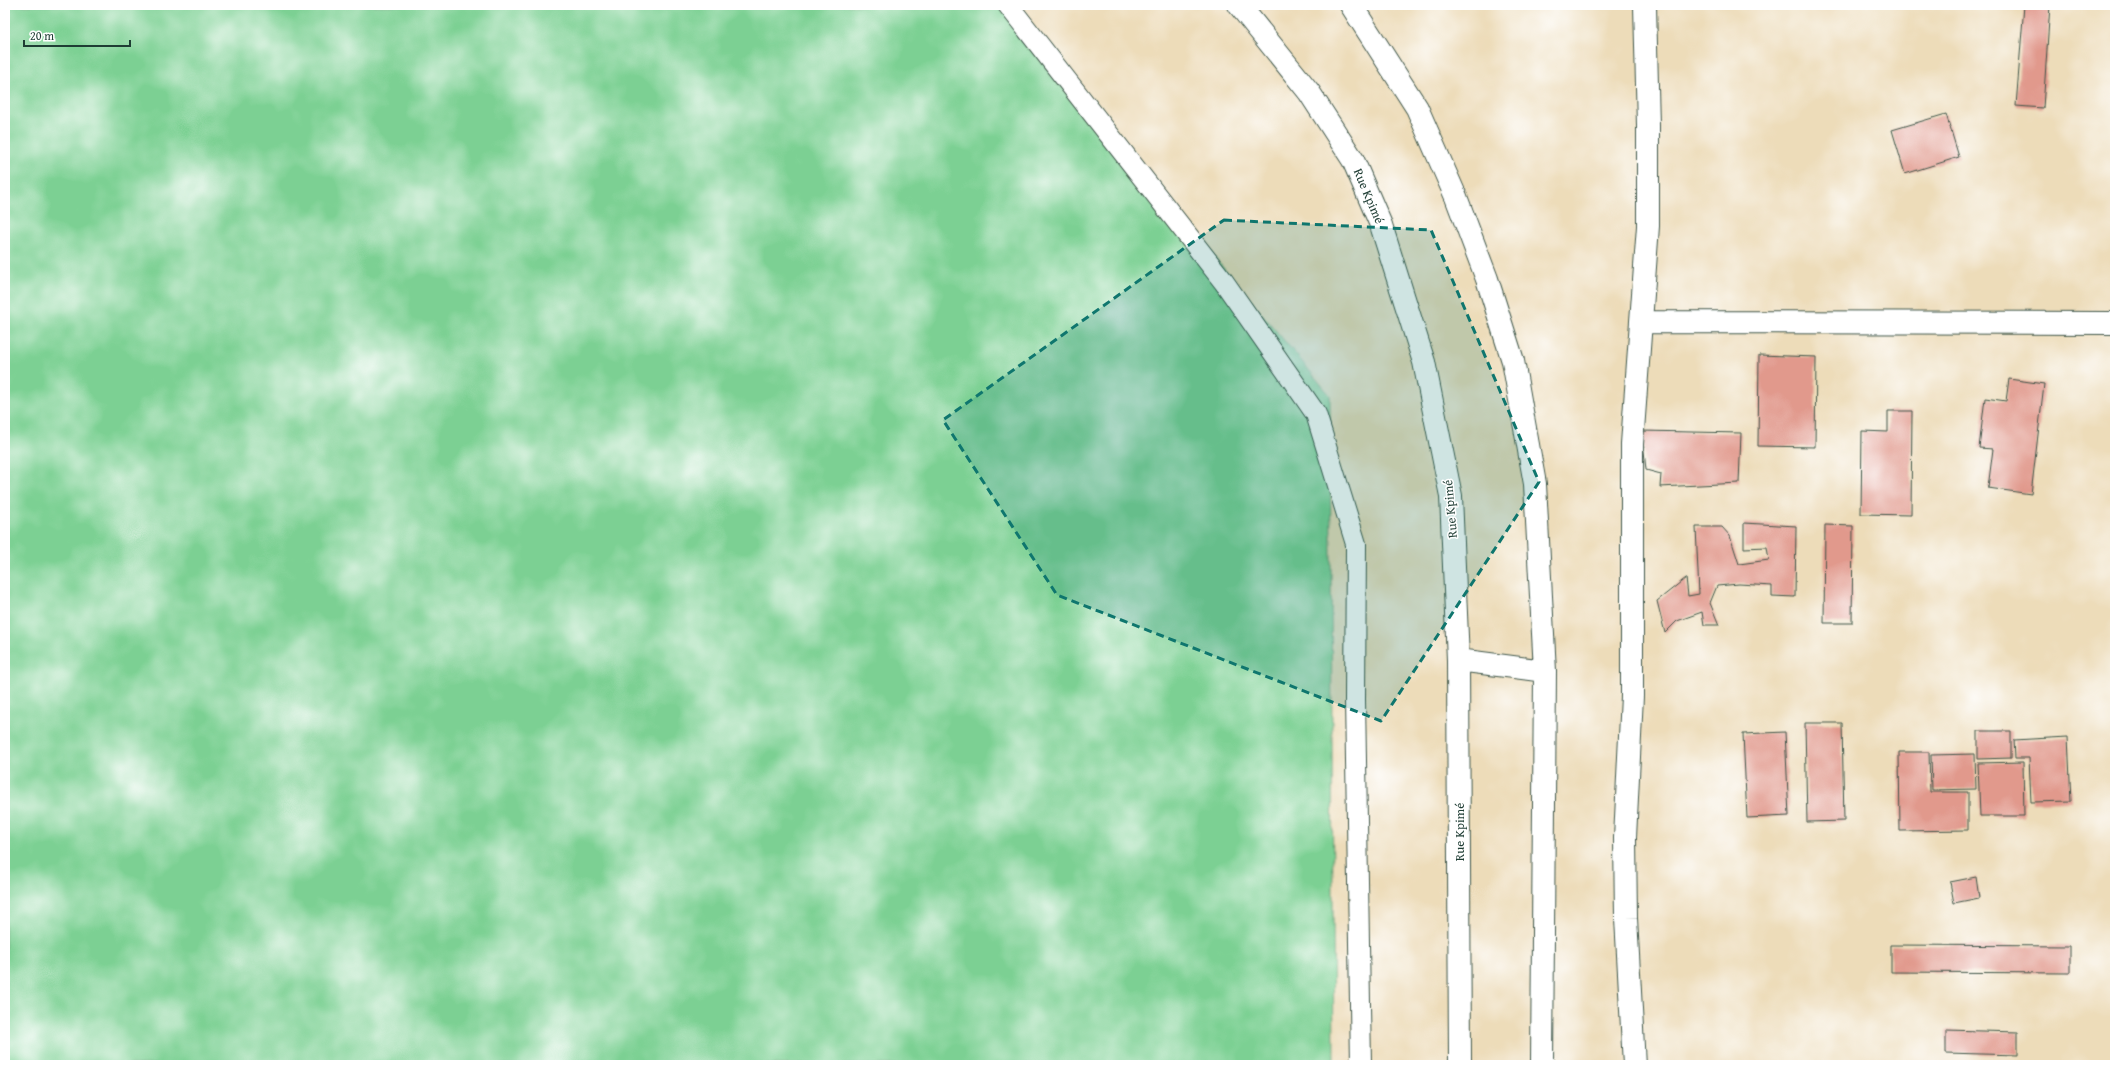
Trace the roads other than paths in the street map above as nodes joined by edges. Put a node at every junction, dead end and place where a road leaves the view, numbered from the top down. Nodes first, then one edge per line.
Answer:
1 (1008, 5) edge
2 (1239, 5) edge
3 (1351, 5) edge
4 (1645, 5) edge
5 (1642, 322) junction
6 (2115, 323) edge
7 (1458, 660) junction
8 (1545, 671) junction
9 (1361, 1065) edge
10 (1460, 1065) edge
11 (1542, 1065) edge
12 (1634, 1065) edge

1 - 9 lane
2 - 7 main road, Rue Kpimé
3 - 8 main road
4 - 5 main road
5 - 6 main road
5 - 12 main road
7 - 8 main road
7 - 10 main road, Rue Kpimé
8 - 11 main road

